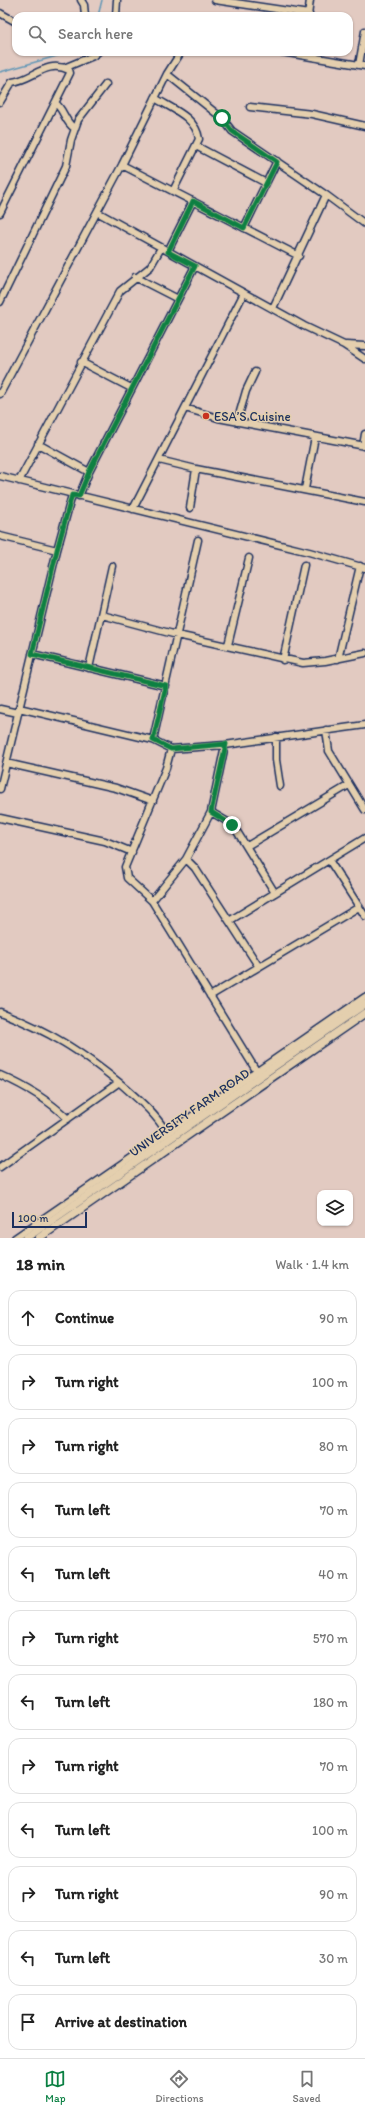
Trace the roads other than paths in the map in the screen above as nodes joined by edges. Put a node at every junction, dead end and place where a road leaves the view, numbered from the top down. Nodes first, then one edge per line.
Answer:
1 (80, 0) edge
2 (117, 0) edge
3 (215, 0) edge
4 (310, 0) edge
5 (85, 12) edge
6 (116, 12) edge
7 (289, 12) edge
8 (308, 12) edge
9 (0, 13) edge
10 (12, 20) edge
11 (365, 31) edge
12 (93, 56) edge
13 (178, 56) edge
14 (317, 56) edge
15 (362, 65) edge
16 (64, 68) junction
17 (167, 74) junction
18 (106, 84) dead end
19 (155, 98) junction
20 (0, 102) edge
21 (55, 103) junction
22 (250, 107) dead end
23 (365, 126) edge
24 (74, 128) junction
25 (196, 146) junction
26 (277, 162) junction
27 (122, 164) junction
28 (266, 183) junction
29 (173, 191) junction
30 (326, 195) junction
31 (193, 201) junction
32 (97, 212) junction
33 (0, 214) edge
34 (365, 224) edge
35 (244, 228) junction
36 (161, 248) junction
37 (168, 252) junction
38 (299, 256) junction
39 (195, 266) junction
40 (135, 277) junction
41 (244, 293) junction
42 (178, 299) junction
43 (0, 302) edge
44 (273, 308) junction
45 (344, 345) junction
46 (365, 346) edge
47 (365, 359) edge
48 (82, 362) junction
49 (255, 372) dead end
50 (131, 388) junction
51 (0, 394) edge
52 (184, 408) junction
53 (237, 422) junction
54 (365, 434) edge
55 (315, 437) junction
56 (38, 444) junction
57 (364, 446) edge
58 (159, 460) junction
59 (196, 470) junction
60 (89, 472) junction
61 (0, 476) edge
62 (19, 481) junction
63 (305, 489) junction
64 (76, 496) junction
65 (365, 502) edge
66 (190, 508) dead end
67 (133, 509) junction
68 (0, 536) edge
69 (198, 540) dead end
70 (57, 550) junction
71 (249, 558) dead end
72 (304, 565) dead end
73 (112, 566) dead end
74 (362, 567) edge
75 (102, 615) junction
76 (177, 635) junction
77 (228, 645) junction
78 (365, 653) edge
79 (32, 654) junction
80 (338, 659) junction
81 (282, 660) junction
82 (89, 668) junction
83 (166, 686) junction
84 (0, 709) edge
85 (18, 711) junction
86 (365, 725) edge
87 (326, 730) junction
88 (276, 737) junction
89 (153, 740) junction
90 (226, 744) junction
91 (171, 749) junction
92 (6, 763) junction
93 (349, 785) junction
94 (280, 786) dead end
95 (0, 789) edge
96 (153, 801) junction
97 (365, 810) edge
98 (211, 812) junction
99 (0, 818) edge
100 (365, 838) edge
101 (247, 846) junction
102 (132, 852) junction
103 (186, 859) junction
104 (328, 860) junction
105 (275, 893) junction
106 (152, 901) junction
107 (359, 907) junction
108 (365, 916) edge
109 (229, 922) junction
110 (259, 967) junction
111 (210, 996) junction
112 (365, 997) edge
113 (365, 1004) edge
114 (0, 1012) edge
115 (365, 1013) edge
116 (257, 1072) junction
117 (0, 1075) edge
118 (118, 1082) junction
119 (68, 1119) junction
120 (167, 1133) junction
121 (1, 1165) edge
122 (15, 1238) edge
123 (26, 1238) edge
124 (39, 1238) edge

1 - 5 street
2 - 6 street
3 - 7 street
4 - 8 street
9 - 10 street
11 - 15 street
12 - 16 street
13 - 17 street
14 - 15 street
16 - 20 street
16 - 21 street
17 - 19 street
17 - 26 street
18 - 24 street
19 - 25 street
19 - 27 street
21 - 24 street
21 - 33 street
22 - 23 street
24 - 43 street
25 - 28 street
25 - 29 street
26 - 28 street
26 - 30 street
27 - 29 street
27 - 32 street
28 - 35 street
29 - 31 street
30 - 34 street
30 - 38 street
31 - 35 street
31 - 37 street
32 - 36 street
32 - 51 street
35 - 38 street
36 - 37 street
36 - 40 street
37 - 39 street
38 - 44 street
39 - 41 street
39 - 42 street
40 - 42 street
40 - 48 street
41 - 44 street
41 - 52 street
42 - 50 street
44 - 45 street
45 - 46 street
45 - 47 street
48 - 50 street
48 - 56 street
49 - 53 street
50 - 60 street
52 - 53 street
52 - 58 street
53 - 55 street
54 - 57 street
55 - 57 street
55 - 63 street
56 - 60 street
56 - 62 street
58 - 59 street
58 - 67 street
59 - 63 street
59 - 66 street
60 - 64 street
61 - 62 street
62 - 64 street
63 - 65 street
64 - 67 street
64 - 70 street
67 - 74 street
68 - 70 street
69 - 76 street
70 - 79 street
71 - 77 street
72 - 81 street
73 - 75 street
74 - 80 street
75 - 76 street
75 - 82 street
76 - 77 street
76 - 83 street
77 - 81 street
78 - 80 street
79 - 82 street
79 - 85 street
80 - 81 street
82 - 83 street
83 - 89 street
84 - 85 street
85 - 89 street
85 - 92 street
86 - 87 street
87 - 88 street
87 - 93 street
88 - 90 street
88 - 94 street
89 - 91 street
90 - 91 street
90 - 98 street
91 - 96 street
92 - 95 street
92 - 96 street
93 - 97 street
93 - 101 street
96 - 102 street
98 - 101 street
98 - 103 street
99 - 102 street
100 - 104 street
101 - 105 street
102 - 106 street
103 - 106 street
103 - 109 street
104 - 105 street
104 - 107 street
105 - 109 street
106 - 111 street
107 - 108 street
107 - 110 street
109 - 110 street
110 - 111 street
111 - 116 street
112 - 116 street
113 - 123 street, UNIVERSITY FARM ROAD
114 - 118 street
115 - 124 street, UNIVERSITY FARM ROAD
116 - 120 street
117 - 119 street
118 - 119 street
118 - 120 street
119 - 121 street
120 - 122 street

